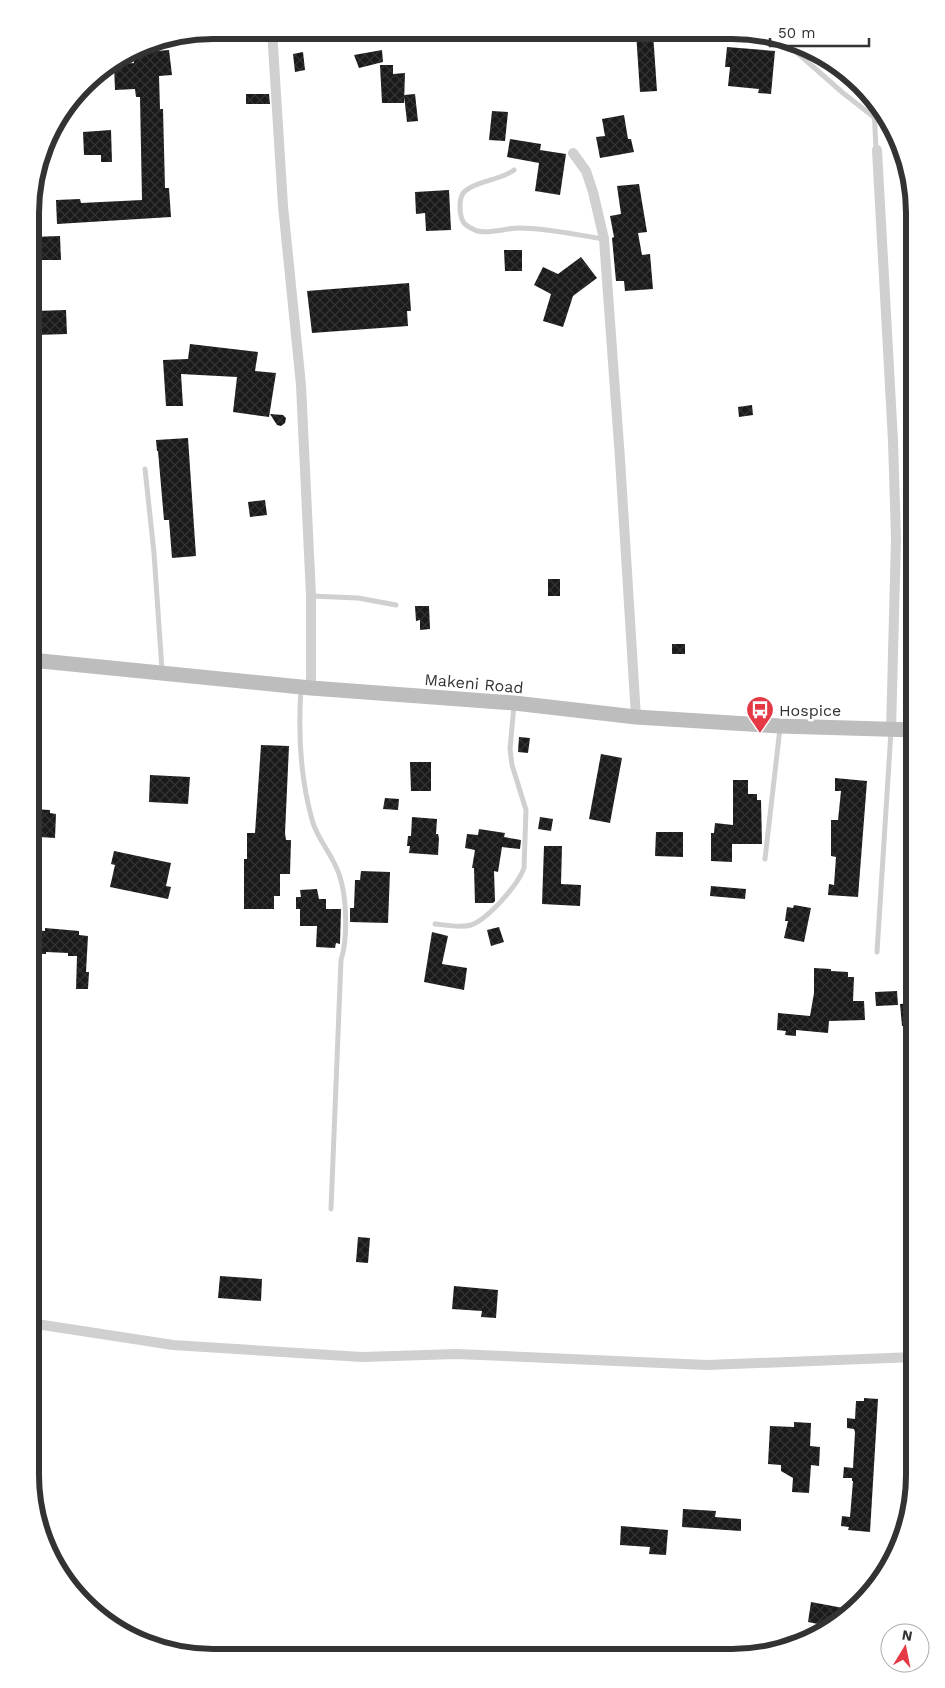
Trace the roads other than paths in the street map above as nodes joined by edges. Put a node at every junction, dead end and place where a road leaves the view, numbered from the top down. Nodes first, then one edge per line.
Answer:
1 (273, 39) edge
2 (795, 51) edge
3 (875, 113) edge
4 (875, 118) junction
5 (876, 150) joint
6 (573, 153) dead end
7 (514, 170) dead end
8 (604, 240) junction
9 (145, 469) dead end
10 (312, 596) junction
11 (396, 605) dead end
12 (39, 661) edge
13 (162, 673) junction
14 (306, 688) junction
15 (514, 703) junction
16 (636, 716) junction
17 (780, 726) junction
18 (906, 730) edge
19 (891, 731) junction
20 (765, 859) dead end
21 (436, 924) dead end
22 (877, 952) dead end
23 (330, 1209) dead end
24 (39, 1324) edge
25 (906, 1357) edge

1 - 10 street
2 - 4 lane
3 - 4 lane
4 - 5 lane
5 - 19 street
6 - 8 street
7 - 8 lane
8 - 16 street
9 - 13 lane
10 - 11 lane
10 - 14 street
12 - 13 main road, Makeni Road
13 - 14 main road, Makeni Road
14 - 15 main road, Makeni Road
14 - 23 lane
15 - 16 main road, Makeni Road
15 - 21 lane
16 - 17 main road, Makeni Road
17 - 19 main road, Makeni Road
17 - 20 lane
18 - 19 main road, Makeni Road
19 - 22 lane
24 - 25 street

